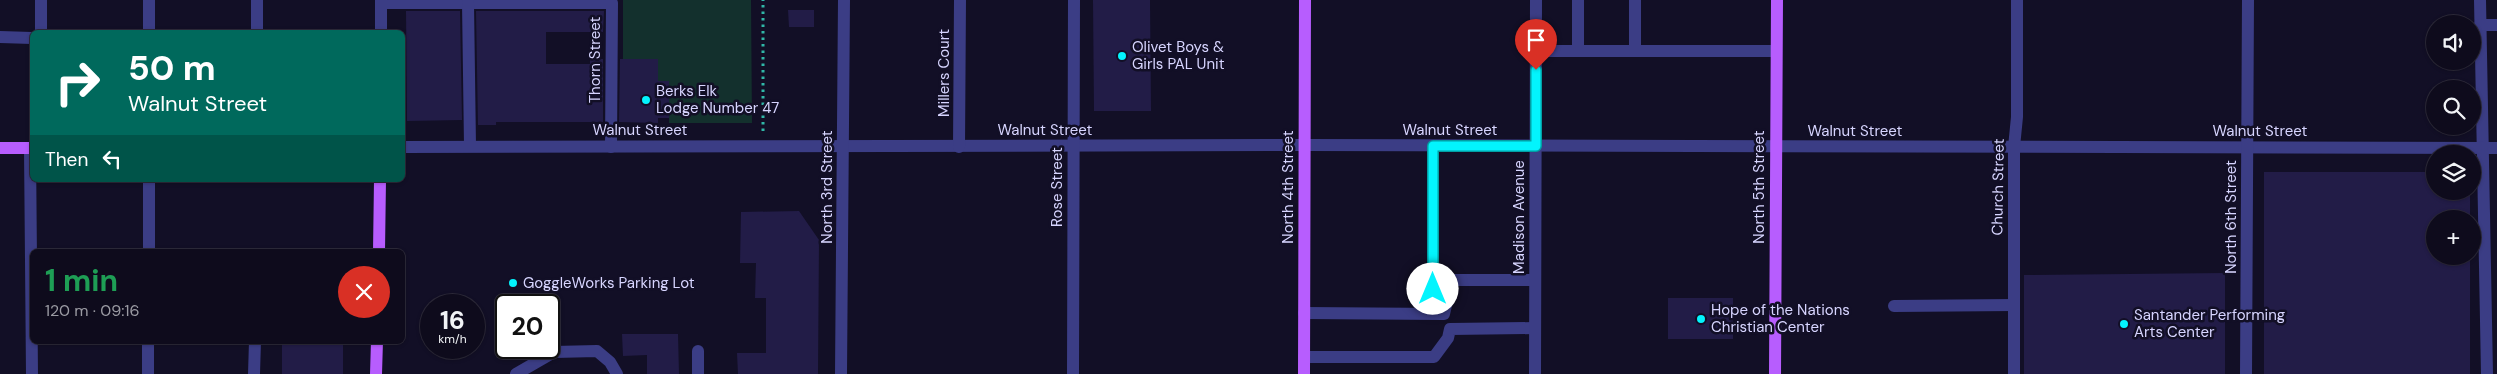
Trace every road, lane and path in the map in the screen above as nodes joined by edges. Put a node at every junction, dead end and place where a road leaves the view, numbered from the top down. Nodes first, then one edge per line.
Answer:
1 (41, 0) edge
2 (149, 0) edge
3 (257, 0) edge
4 (763, 0) edge
5 (844, 0) edge
6 (960, 0) edge
7 (1074, 0) edge
8 (1305, 0) edge
9 (1536, 0) edge
10 (1578, 0) edge
11 (1635, 0) edge
12 (1777, 0) edge
13 (2017, 0) edge
14 (2248, 0) edge
15 (2480, 0) edge
16 (381, 1) edge
17 (468, 3) junction
18 (2480, 15) edge
19 (2481, 25) edge
20 (2497, 25) edge
21 (41, 30) edge
22 (149, 30) edge
23 (257, 30) edge
24 (381, 30) edge
25 (0, 38) edge
26 (30, 38) edge
27 (1578, 50) junction
28 (1635, 50) junction
29 (1536, 51) junction
30 (1776, 51) junction
31 (2481, 70) edge
32 (1304, 145) junction
33 (470, 146) junction
34 (1073, 146) junction
35 (1433, 146) junction
36 (1536, 146) junction
37 (405, 147) edge
38 (611, 147) junction
39 (763, 147) junction
40 (843, 147) junction
41 (959, 147) junction
42 (1776, 147) junction
43 (2014, 147) junction
44 (0, 148) edge
45 (30, 148) edge
46 (2247, 148) junction
47 (2482, 148) junction
48 (2497, 148) edge
49 (31, 182) edge
50 (149, 182) edge
51 (380, 182) edge
52 (32, 249) edge
53 (149, 249) edge
54 (379, 249) edge
55 (1535, 280) junction
56 (1433, 289) dead end
57 (2014, 305) junction
58 (1894, 306) dead end
59 (1304, 313) junction
60 (1444, 314) junction
61 (1535, 328) junction
62 (1450, 329) junction
63 (2492, 343) edge
64 (32, 344) edge
65 (148, 344) edge
66 (255, 344) edge
67 (377, 344) edge
68 (698, 351) dead end
69 (1304, 357) junction
70 (32, 374) edge
71 (148, 374) edge
72 (254, 374) edge
73 (376, 374) edge
74 (516, 374) edge
75 (617, 374) edge
76 (698, 374) edge
77 (841, 374) edge
78 (1073, 374) edge
79 (1304, 374) edge
80 (1535, 374) edge
81 (1775, 374) edge
82 (2014, 374) edge
83 (2246, 374) edge
84 (2487, 374) edge

1 - 21 street
2 - 22 street
3 - 23 street
4 - 39 path
5 - 40 street, North 3rd Street
6 - 41 street, Millers Court
7 - 34 street, Rose Street
8 - 32 main road, North 4th Street
9 - 29 street, Madison Avenue
10 - 27 street
11 - 28 street
12 - 30 main road, North 5th Street
13 - 43 street, Church Street
14 - 46 street, North 6th Street
15 - 18 street
16 - 17 street
16 - 24 street
17 - 33 street
17 - 38 street, Thorn Street
19 - 20 street
25 - 26 street
27 - 28 street
27 - 29 street
28 - 30 street
29 - 36 street, Madison Avenue
30 - 42 main road, North 5th Street
31 - 47 street
32 - 34 street, Walnut Street
32 - 35 street, Walnut Street
32 - 59 main road, North 4th Street
33 - 37 street, Walnut Street
33 - 38 street, Walnut Street
34 - 41 street, Walnut Street
34 - 78 street, Rose Street
35 - 36 street, Walnut Street
35 - 56 street
36 - 42 street, Walnut Street
36 - 55 street, Madison Avenue
38 - 39 street, Walnut Street
39 - 40 street, Walnut Street
40 - 41 street, Walnut Street
40 - 77 street, North 3rd Street
42 - 43 street, Walnut Street
42 - 81 main road, North 5th Street
43 - 46 street, Walnut Street
43 - 57 street, Church Street
44 - 45 main road
46 - 47 street, Walnut Street
46 - 83 street, North 6th Street
47 - 48 street, Walnut Street
47 - 63 street
49 - 52 street
50 - 53 street
51 - 54 main road
55 - 60 street
55 - 61 street, Madison Avenue
57 - 58 street
57 - 82 street, Church Street
59 - 60 street
59 - 69 main road, North 4th Street
60 - 62 street
61 - 62 street
61 - 80 street, Madison Avenue
62 - 69 street
63 - 84 street
64 - 70 street
65 - 71 street
66 - 72 street
67 - 73 main road
68 - 76 street
69 - 79 main road, North 4th Street
74 - 75 street

